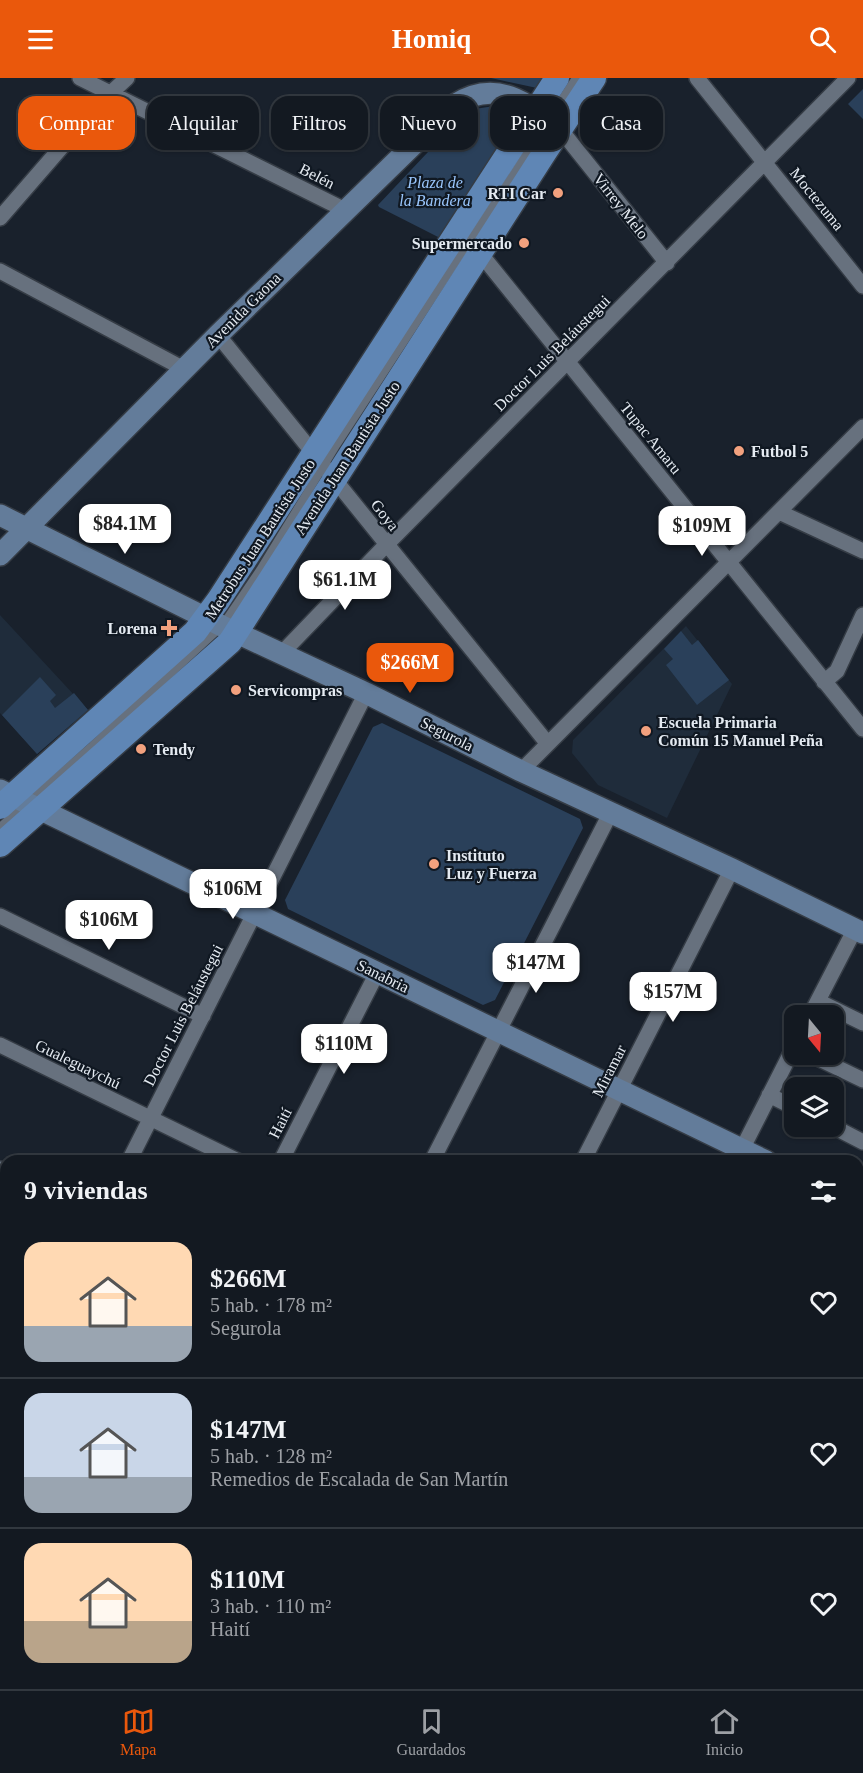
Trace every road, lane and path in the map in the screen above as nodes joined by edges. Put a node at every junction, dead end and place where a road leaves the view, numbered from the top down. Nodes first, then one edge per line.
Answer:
1 (80, 78) edge
2 (127, 78) edge
3 (556, 78) edge
4 (576, 78) edge
5 (594, 78) edge
6 (697, 78) edge
7 (848, 78) edge
8 (485, 85) edge
9 (111, 93) junction
10 (511, 96) edge
11 (553, 96) edge
12 (564, 96) edge
13 (568, 102) edge
14 (568, 144) edge
15 (529, 150) edge
16 (529, 150) edge
17 (533, 150) edge
18 (765, 162) junction
19 (345, 210) junction
20 (0, 218) edge
21 (480, 253) junction
22 (667, 263) junction
23 (0, 271) edge
24 (863, 286) edge
25 (218, 335) junction
26 (567, 363) junction
27 (387, 368) junction
28 (184, 369) junction
29 (863, 427) edge
30 (324, 465) junction
31 (779, 512) junction
32 (0, 515) edge
33 (26, 528) junction
34 (386, 545) junction
35 (863, 551) edge
36 (0, 555) edge
37 (728, 564) junction
38 (863, 615) edge
39 (222, 625) junction
40 (281, 654) junction
41 (824, 682) junction
42 (366, 693) junction
43 (863, 729) edge
44 (548, 744) junction
45 (521, 771) junction
46 (16, 801) edge
47 (610, 812) junction
48 (0, 826) edge
49 (0, 845) edge
50 (732, 869) junction
51 (255, 913) junction
52 (0, 916) edge
53 (859, 931) edge
54 (377, 973) junction
55 (818, 1000) junction
56 (816, 1005) edge
57 (202, 1016) junction
58 (863, 1023) edge
59 (498, 1032) junction
60 (0, 1046) edge
61 (785, 1065) edge
62 (832, 1065) edge
63 (863, 1080) edge
64 (620, 1089) junction
65 (769, 1095) junction
66 (784, 1102) edge
67 (150, 1119) junction
68 (844, 1132) edge
69 (863, 1142) edge
70 (132, 1155) edge
71 (225, 1155) edge
72 (284, 1155) edge
73 (435, 1155) edge
74 (586, 1155) edge
75 (739, 1155) edge

1 - 9 street, Belén
2 - 9 street
3 - 11 main road, Avenida Juan Bautista Justo
4 - 12 lane, Metrobus Juan Bautista Justo
5 - 13 main road, Avenida Juan Bautista Justo
6 - 18 street, Moctezuma
7 - 18 street, Doctor Luis Beláustegui
8 - 10 street, Virrey Melo
8 - 19 street, Avenida Gaona
9 - 19 street, Belén
9 - 20 street
14 - 22 street, Virrey Melo
15 - 27 lane, Metrobus Juan Bautista Justo
16 - 30 main road, Avenida Juan Bautista Justo
17 - 21 main road, Avenida Juan Bautista Justo
18 - 22 street, Doctor Luis Beláustegui
18 - 24 street, Moctezuma
19 - 25 street, Avenida Gaona
21 - 26 street, Tupac Amaru
21 - 30 main road, Avenida Juan Bautista Justo
22 - 26 street, Doctor Luis Beláustegui
23 - 28 street
25 - 28 street, Avenida Gaona
25 - 30 street, Goya
26 - 34 street, Doctor Luis Beláustegui
26 - 37 street, Tupac Amaru
27 - 30 lane, Metrobus Juan Bautista Justo
27 - 30 lane, Metrobus Juan Bautista Justo
28 - 33 street, Avenida Gaona
29 - 31 street
30 - 34 street, Goya
30 - 39 main road, Avenida Juan Bautista Justo
30 - 39 main road, Avenida Juan Bautista Justo
31 - 35 street
31 - 37 street
32 - 33 street, Segurola
33 - 36 street, Avenida Gaona
33 - 39 street, Segurola
34 - 40 street, Doctor Luis Beláustegui
34 - 44 street, Goya
37 - 41 street, Tupac Amaru
37 - 44 street
38 - 41 street
39 - 40 street, Segurola
39 - 46 main road, Avenida Juan Bautista Justo
39 - 46 main road, Avenida Juan Bautista Justo
40 - 42 street, Segurola
41 - 43 street, Tupac Amaru
42 - 45 street, Segurola
42 - 51 street, Doctor Luis Beláustegui
44 - 45 street
45 - 47 street, Segurola
46 - 48 lane
46 - 49 main road, Avenida Juan Bautista Justo
46 - 51 street, Sanabria
47 - 50 street, Segurola
47 - 59 street
50 - 53 street, Segurola
50 - 64 street, Miramar
51 - 54 street, Sanabria
51 - 57 street, Doctor Luis Beláustegui
52 - 57 street
53 - 55 street
54 - 59 street, Sanabria
54 - 72 street, Haití
55 - 56 street
55 - 58 street
57 - 67 street, Doctor Luis Beláustegui
59 - 64 street, Sanabria
59 - 73 street
60 - 67 street, Gualeguaychú
61 - 65 street
62 - 63 street
64 - 74 street, Miramar
64 - 75 street, Sanabria
65 - 66 street
65 - 75 street
67 - 70 street, Doctor Luis Beláustegui
67 - 71 street, Gualeguaychú
68 - 69 street

